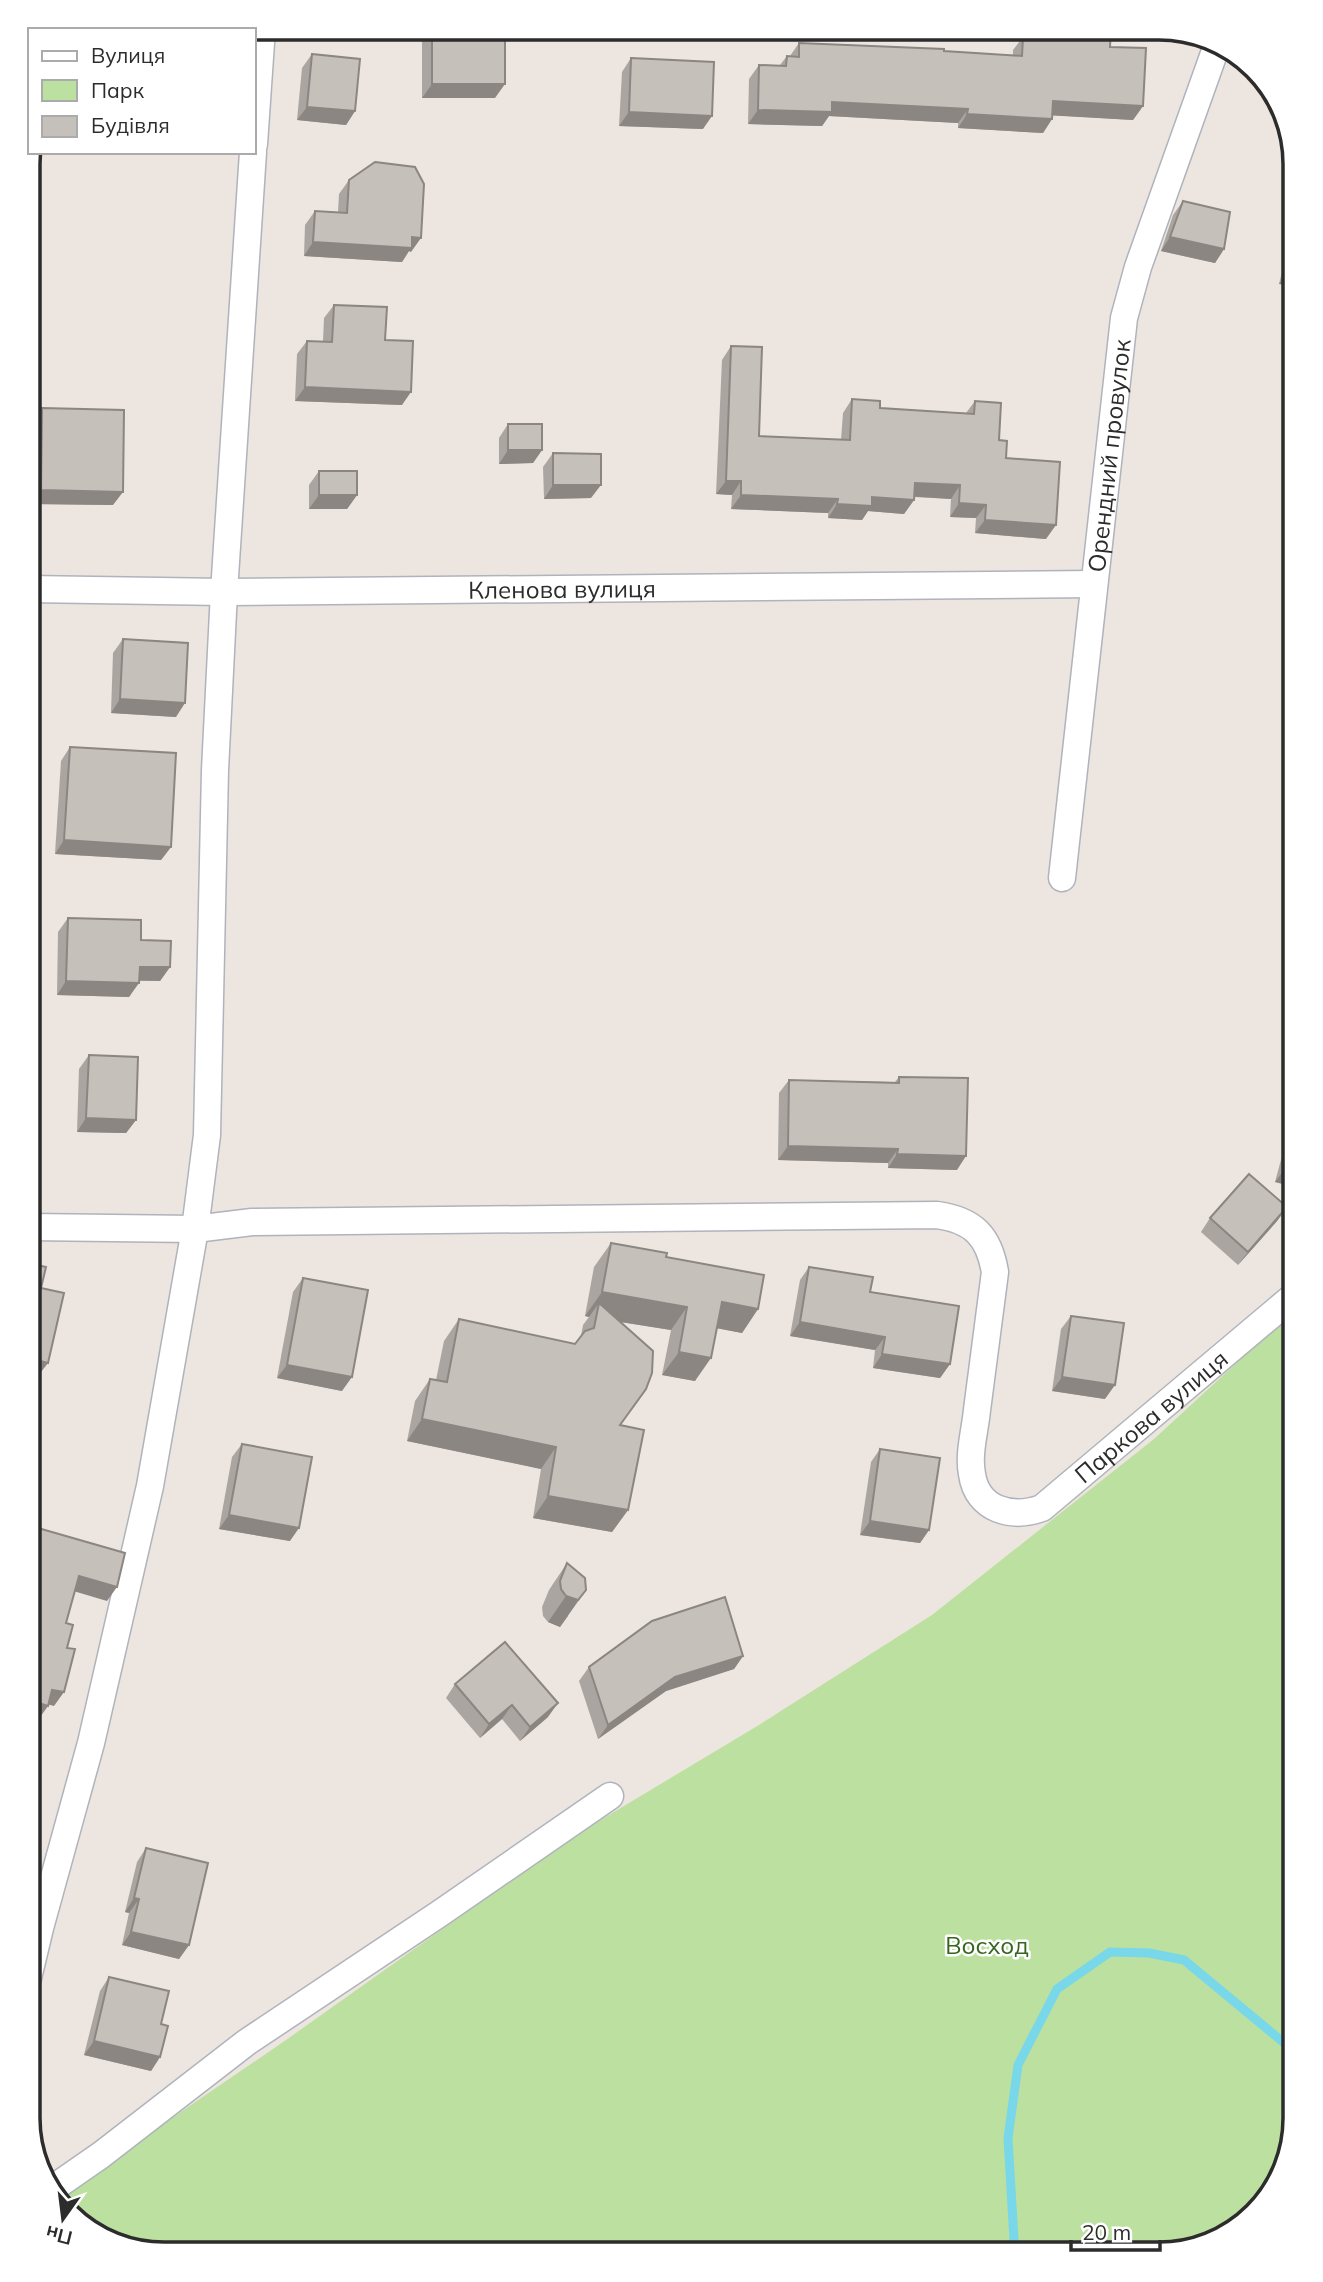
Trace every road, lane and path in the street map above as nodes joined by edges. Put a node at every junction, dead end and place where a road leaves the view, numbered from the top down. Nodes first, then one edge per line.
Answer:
1 (261, 41) edge
2 (1214, 54) edge
3 (256, 115) edge
4 (253, 154) edge
5 (1094, 584) junction
6 (41, 589) edge
7 (224, 592) junction
8 (1062, 878) dead end
9 (40, 1227) edge
10 (195, 1229) junction
11 (1283, 1305) edge
12 (610, 1796) dead end
13 (40, 1928) edge
14 (59, 2183) edge

1 - 3 street
2 - 5 street, Орендний провулок
4 - 7 street
5 - 7 street, Кленова вулиця
5 - 8 street, Орендний провулок
6 - 7 street, Кленова вулиця
7 - 10 street
9 - 10 street
10 - 11 street, Паркова вулиця
10 - 13 street
12 - 14 street

